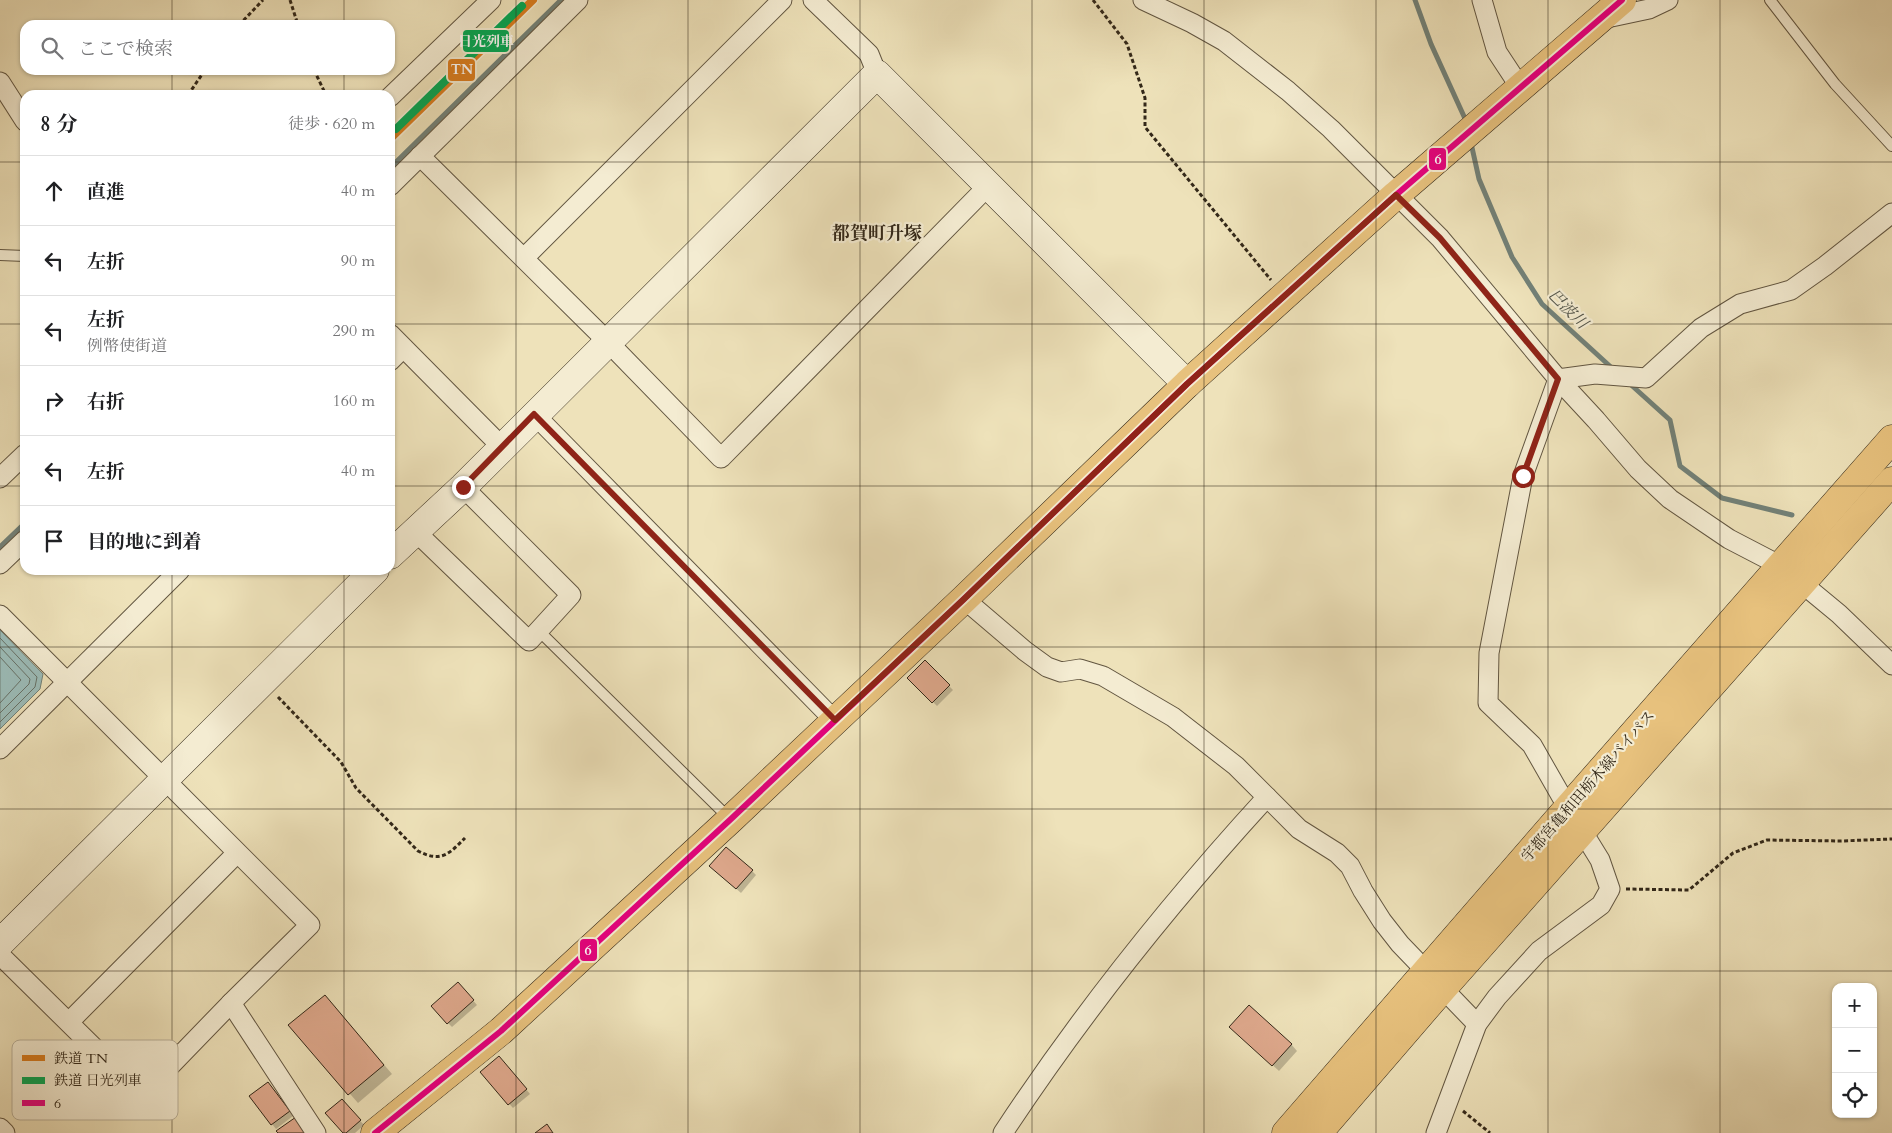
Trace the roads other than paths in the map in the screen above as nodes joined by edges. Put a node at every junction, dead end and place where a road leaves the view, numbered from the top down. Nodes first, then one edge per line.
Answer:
1 (491, 0) edge
2 (578, 0) edge
3 (782, 0) edge
4 (813, 0) edge
5 (1143, 0) edge
6 (1482, 0) edge
7 (1622, 0) edge
8 (1668, 0) edge
9 (1770, 0) edge
10 (1601, 19) junction
11 (877, 74) junction
12 (0, 82) edge
13 (1520, 87) junction
14 (395, 92) edge
15 (20, 113) edge
16 (1892, 146) edge
17 (420, 156) junction
18 (395, 181) edge
19 (988, 186) junction
20 (1396, 195) junction
21 (1892, 213) edge
22 (0, 255) edge
23 (20, 256) edge
24 (524, 258) junction
25 (395, 339) edge
26 (608, 342) junction
27 (403, 348) junction
28 (395, 356) edge
29 (1558, 379) junction
30 (1187, 384) junction
31 (534, 414) junction
32 (1892, 439) edge
33 (502, 447) junction
34 (20, 459) edge
35 (0, 478) edge
36 (1892, 481) edge
37 (463, 487) junction
38 (415, 531) junction
39 (20, 545) edge
40 (395, 550) edge
41 (0, 564) edge
42 (1780, 566) junction
43 (175, 575) edge
44 (370, 575) edge
45 (1802, 584) junction
46 (964, 599) junction
47 (0, 615) edge
48 (538, 630) junction
49 (1892, 665) edge
50 (66, 683) junction
51 (835, 720) junction
52 (0, 749) edge
53 (163, 780) junction
54 (1267, 797) junction
55 (1568, 808) junction
56 (731, 819) junction
57 (1582, 832) junction
58 (237, 853) junction
59 (0, 943) edge
60 (0, 955) edge
61 (1435, 979) junction
62 (231, 1003) junction
63 (69, 1022) junction
64 (1477, 1024) junction
65 (87, 1040) edge
66 (178, 1058) edge
67 (0, 1128) edge
68 (5, 1133) edge
69 (316, 1133) edge
70 (375, 1133) edge
71 (1003, 1133) edge
72 (1286, 1133) edge
73 (1318, 1133) edge
74 (1436, 1133) edge

1 - 14 street
2 - 17 street
3 - 24 street
4 - 11 street
5 - 20 street
6 - 13 street
7 - 10 main road
8 - 10 street
9 - 16 lane
10 - 13 main road
11 - 19 street
11 - 26 street
12 - 15 street
13 - 20 main road
17 - 18 street
17 - 24 street
19 - 26 street
19 - 30 street
20 - 29 street
20 - 30 main road
21 - 29 street
22 - 23 lane
24 - 26 street
25 - 27 street
26 - 31 street
27 - 28 street
27 - 33 street
29 - 42 street
29 - 55 street
30 - 46 main road
31 - 33 street
31 - 51 street
32 - 42 main road, 宇都宮亀和田栃木線バイパス
33 - 37 street
34 - 35 street
36 - 45 main road, 宇都宮亀和田栃木線バイパス
37 - 38 street
37 - 48 street
38 - 40 street
38 - 48 street
39 - 41 street
42 - 45 street
42 - 55 main road, 宇都宮亀和田栃木線バイパス
43 - 50 street
44 - 53 street
45 - 49 street
45 - 57 main road, 宇都宮亀和田栃木線バイパス
46 - 51 main road
46 - 54 street
47 - 50 street
48 - 56 lane
50 - 52 street
50 - 53 street
51 - 56 main road
53 - 58 street
53 - 59 street
54 - 61 street
54 - 71 street
55 - 57 street
55 - 61 main road, 宇都宮亀和田栃木線バイパス
56 - 70 main road
57 - 61 main road, 宇都宮亀和田栃木線バイパス
57 - 64 street
58 - 62 street
58 - 63 street
60 - 63 street
61 - 64 street
61 - 72 main road, 宇都宮亀和田栃木線バイパス
61 - 73 main road, 宇都宮亀和田栃木線バイパス
62 - 66 street
62 - 69 street
63 - 65 street
64 - 74 street
67 - 68 street

